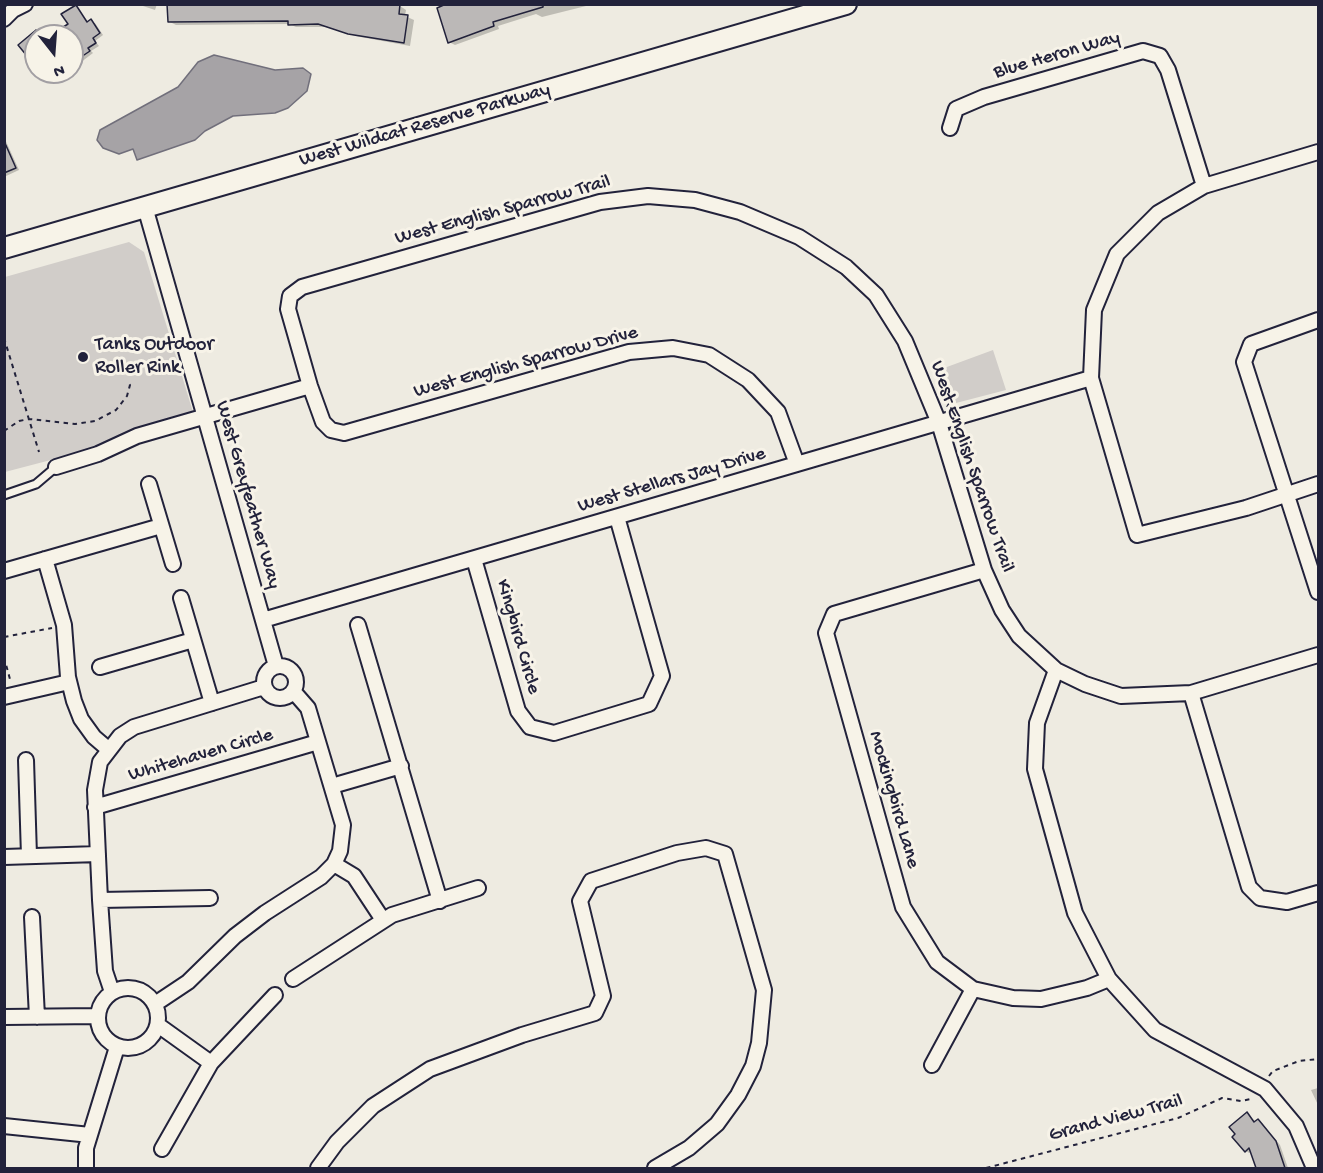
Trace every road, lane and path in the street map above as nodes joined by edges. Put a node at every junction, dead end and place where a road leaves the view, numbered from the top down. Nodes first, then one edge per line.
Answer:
1 (25, 4) edge
2 (846, 4) edge
3 (4, 20) edge
4 (950, 128) dead end
5 (1318, 152) edge
6 (1204, 186) junction
7 (145, 207) junction
8 (4, 248) edge
9 (1318, 321) edge
10 (4, 338) edge
11 (1091, 378) junction
12 (127, 381) dead end
13 (310, 386) junction
14 (204, 417) junction
15 (29, 419) junction
16 (939, 423) junction
17 (4, 431) edge
18 (39, 452) dead end
19 (797, 464) junction
20 (56, 467) joint
21 (149, 484) dead end
22 (1318, 484) edge
23 (1287, 493) junction
24 (4, 495) edge
25 (617, 517) junction
26 (161, 526) junction
27 (45, 559) junction
28 (474, 559) junction
29 (173, 564) dead end
30 (984, 570) junction
31 (4, 572) edge
32 (1318, 592) edge
33 (181, 598) dead end
34 (263, 621) junction
35 (64, 624) junction
36 (358, 625) dead end
37 (4, 637) edge
38 (193, 639) junction
39 (1318, 655) edge
40 (4, 657) edge
41 (276, 666) junction
42 (100, 667) dead end
43 (1056, 670) junction
44 (69, 682) junction
45 (264, 687) junction
46 (294, 692) junction
47 (1191, 693) junction
48 (9, 696) edge
49 (212, 703) junction
50 (318, 742) junction
51 (108, 750) junction
52 (26, 760) dead end
53 (401, 766) junction
54 (332, 786) junction
55 (96, 807) junction
56 (98, 854) junction
57 (29, 856) junction
58 (4, 857) edge
59 (334, 864) junction
60 (478, 888) dead end
61 (1318, 892) edge
62 (210, 898) dead end
63 (100, 900) junction
64 (440, 901) junction
65 (32, 917) dead end
66 (383, 920) junction
67 (293, 979) dead end
68 (1109, 979) junction
69 (973, 989) junction
70 (112, 992) junction
71 (274, 995) dead end
72 (155, 1004) junction
73 (98, 1016) junction
74 (4, 1017) edge
75 (37, 1017) junction
76 (158, 1025) junction
77 (117, 1047) junction
78 (1318, 1059) edge
79 (211, 1063) junction
80 (932, 1065) dead end
81 (1269, 1076) dead end
82 (1251, 1098) dead end
83 (4, 1126) edge
84 (90, 1135) junction
85 (162, 1149) dead end
86 (86, 1168) edge
87 (318, 1168) edge
88 (655, 1168) edge
89 (987, 1168) edge
90 (1314, 1168) edge

1 - 3 street
2 - 7 main road, West Wildcat Reserve Parkway
4 - 6 street, Blue Heron Way
5 - 6 street
6 - 11 street
7 - 8 main road, West Wildcat Reserve Parkway
7 - 14 street, West Greyfeather Way
9 - 23 street
10 - 15 path
11 - 16 street, West Stellars Jay Drive
11 - 23 street
12 - 15 path
13 - 14 street
13 - 16 street, West English Sparrow Trail
13 - 19 street, West English Sparrow Drive
14 - 20 street
14 - 34 street, West Greyfeather Way
15 - 17 path
15 - 18 path
16 - 19 street, West Stellars Jay Drive
16 - 30 street, West English Sparrow Trail
19 - 25 street, West Stellars Jay Drive
20 - 24 lane
21 - 26 street
22 - 23 street
23 - 32 street
25 - 28 street, West Stellars Jay Drive
25 - 28 street, Kingbird Circle
26 - 27 street
26 - 29 street
27 - 31 street
27 - 35 street
28 - 34 street, West Stellars Jay Drive
30 - 43 street, West English Sparrow Trail
30 - 69 street, Mockingbird Lane
33 - 38 street
34 - 41 street
35 - 37 path
35 - 44 street
36 - 53 street
38 - 42 street
38 - 49 street
39 - 47 street, West English Sparrow Trail
40 - 48 path
41 - 45 street
41 - 46 street
43 - 47 street, West English Sparrow Trail
43 - 68 street
44 - 48 street
44 - 51 street
45 - 46 street
45 - 49 street, Whitehaven Circle
46 - 50 street
47 - 61 street
49 - 51 street, Whitehaven Circle
50 - 54 street
50 - 55 street, Whitehaven Circle
51 - 55 street, Whitehaven Circle
52 - 57 street
53 - 54 street
53 - 64 street
54 - 59 street
55 - 56 street, Whitehaven Circle
56 - 57 street
56 - 63 street, Whitehaven Circle
57 - 58 street
59 - 66 street
59 - 72 street
60 - 64 street
62 - 63 street
63 - 70 street, Whitehaven Circle
64 - 66 street
65 - 75 street
66 - 67 street
68 - 69 street, Mockingbird Lane
68 - 90 street
69 - 80 street
70 - 72 street
70 - 73 street
71 - 79 street
72 - 76 street
73 - 75 street
73 - 77 street
74 - 75 street
76 - 77 street
76 - 79 street
77 - 84 street
78 - 81 path
79 - 85 street
82 - 89 path, Grand View Trail
83 - 84 street
84 - 86 street
87 - 88 street

